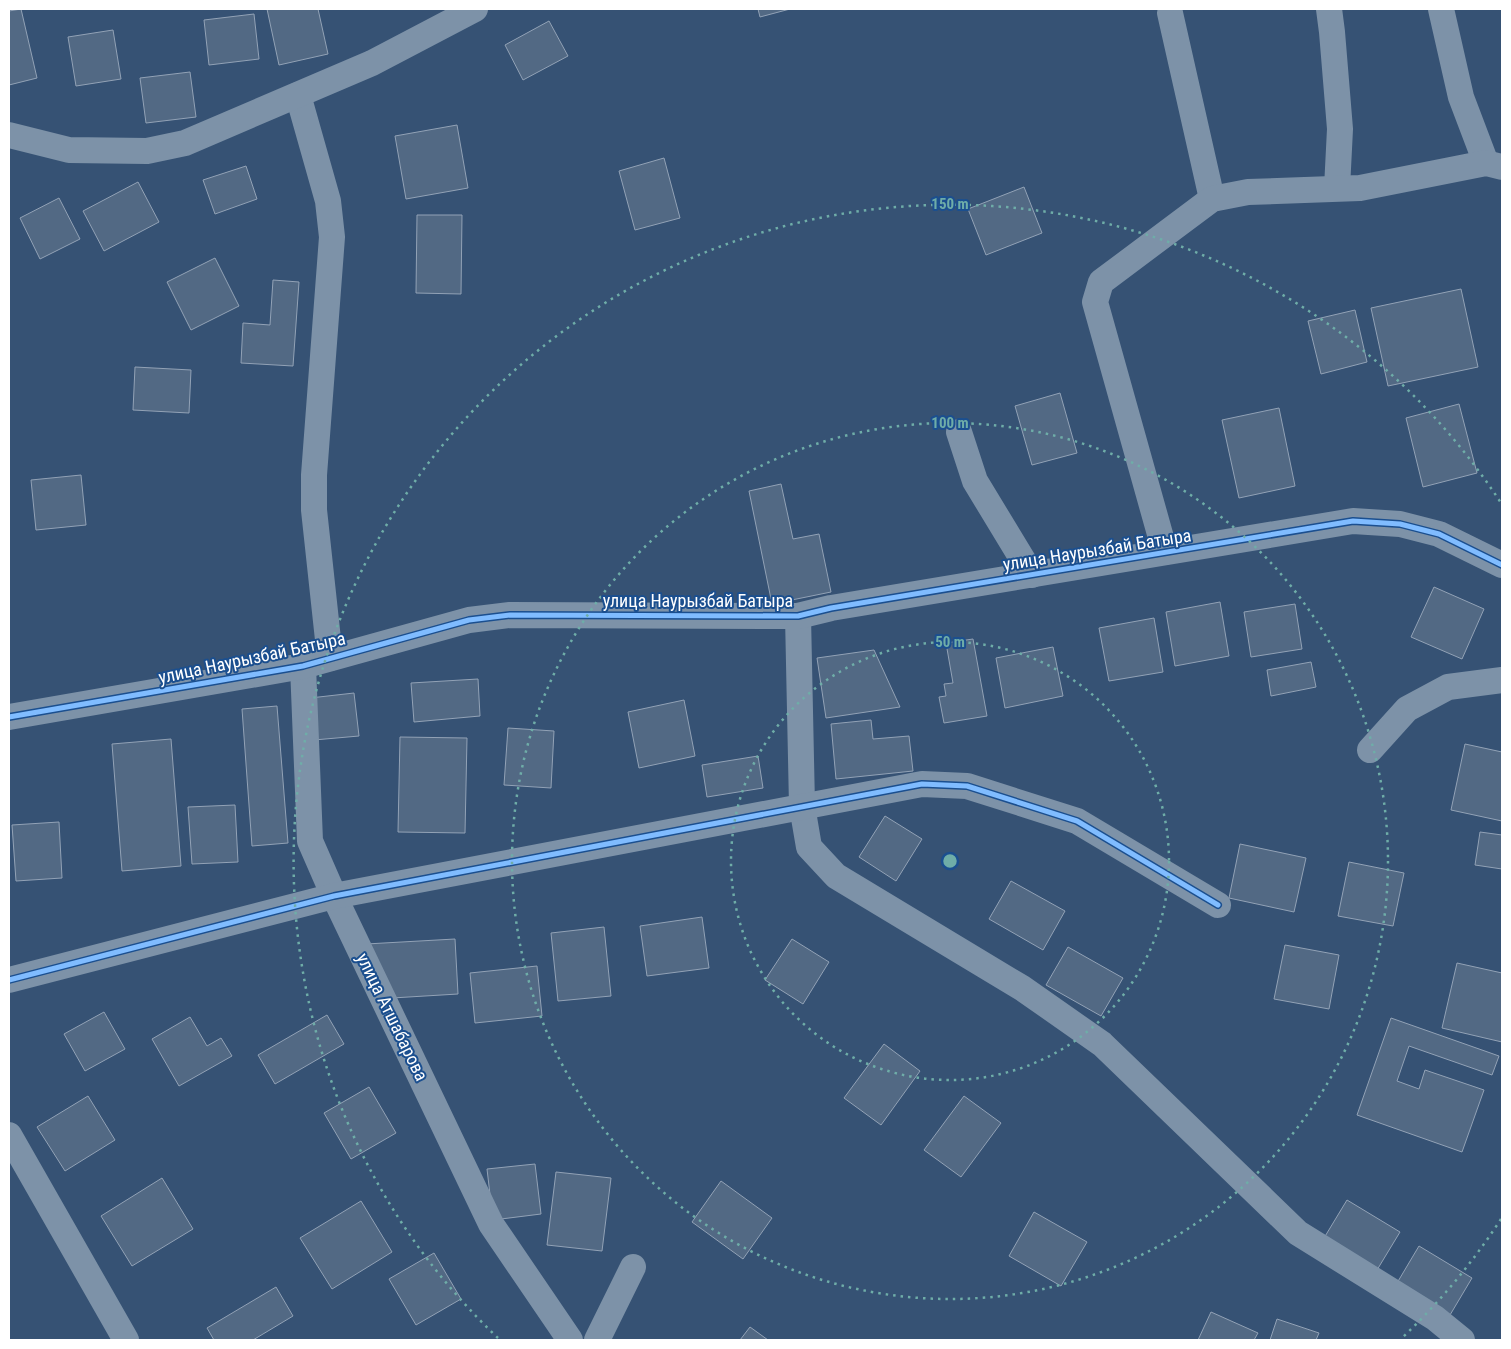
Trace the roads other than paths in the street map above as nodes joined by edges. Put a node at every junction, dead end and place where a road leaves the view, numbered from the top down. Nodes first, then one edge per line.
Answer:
1 (475, 9) edge
2 (1329, 9) edge
3 (1441, 9) edge
4 (1170, 13) dead end
5 (298, 95) junction
6 (9, 136) edge
7 (1494, 165) edge
8 (1337, 188) junction
9 (1212, 199) junction
10 (959, 432) dead end
11 (1165, 552) junction
12 (1502, 566) edge
13 (1032, 574) junction
14 (798, 616) junction
15 (330, 658) junction
16 (302, 666) junction
17 (1502, 680) edge
18 (9, 717) edge
19 (1370, 750) dead end
20 (802, 806) junction
21 (334, 896) junction
22 (1218, 904) dead end
23 (9, 980) edge
24 (9, 1134) edge
25 (633, 1267) dead end
26 (126, 1340) edge
27 (570, 1340) edge
28 (597, 1340) edge
29 (1462, 1340) edge

1 - 5 street
2 - 8 street
3 - 7 street
4 - 9 street
5 - 6 street
5 - 15 street
7 - 8 street
8 - 9 street
9 - 11 street
10 - 13 street
11 - 12 street, улица Наурызбай Батыра
11 - 13 street, улица Наурызбай Батыра
13 - 14 street, улица Наурызбай Батыра
14 - 15 street, улица Наурызбай Батыра
14 - 20 street
15 - 16 street, улица Наурызбай Батыра
16 - 18 street, улица Наурызбай Батыра
16 - 21 street, улица Атшабарова
17 - 19 street
20 - 21 street
20 - 22 street
20 - 29 street
21 - 23 street
21 - 27 street, улица Атшабарова
24 - 26 street
25 - 28 street

